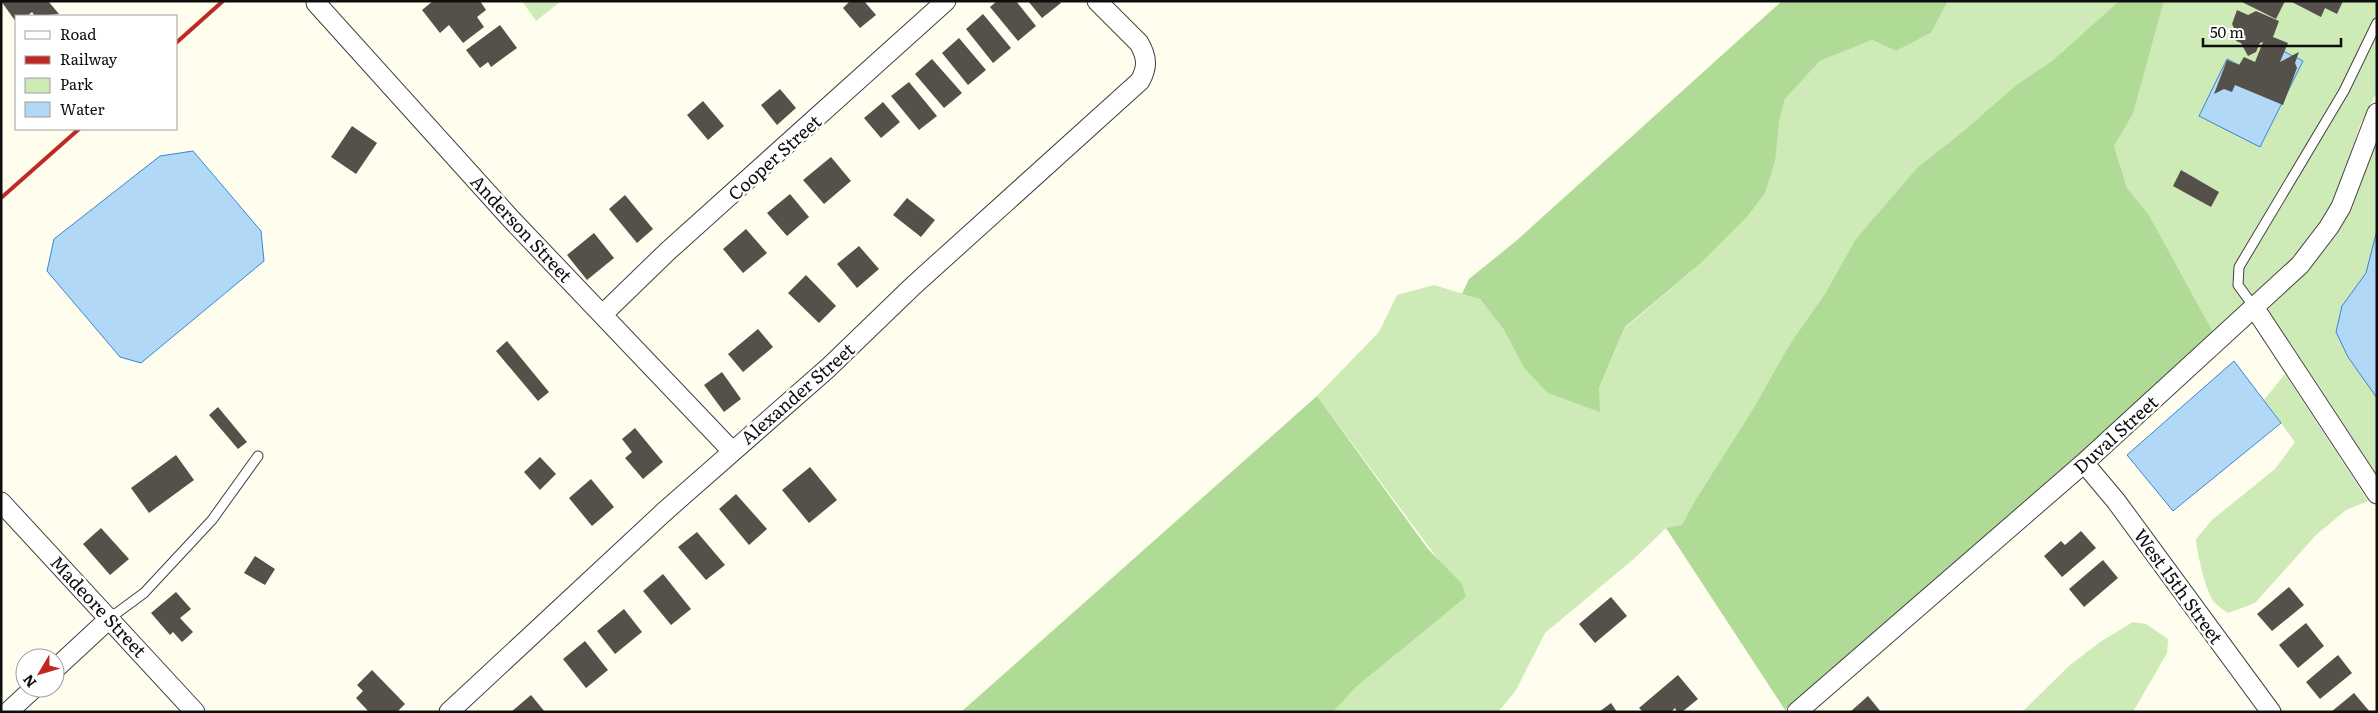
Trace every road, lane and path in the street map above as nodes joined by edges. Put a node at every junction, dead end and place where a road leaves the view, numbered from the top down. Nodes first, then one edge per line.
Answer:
1 (946, 1) edge
2 (1097, 1) edge
3 (316, 3) dead end
4 (2377, 23) edge
5 (2377, 113) edge
6 (2254, 307) junction
7 (603, 314) junction
8 (732, 450) junction
9 (258, 456) dead end
10 (2084, 463) junction
11 (2377, 494) edge
12 (1, 502) edge
13 (110, 618) junction
14 (65, 660) edge
15 (23, 698) edge
16 (8, 712) edge
17 (195, 712) edge
18 (449, 712) edge
19 (1797, 712) edge
20 (2271, 712) edge

1 - 7 street, Cooper Street
2 - 8 street, Alexander Street
3 - 7 street, Anderson Street
4 - 6 lane
5 - 6 street, Duval Street
6 - 10 street, Duval Street
6 - 11 street
7 - 8 street, Anderson Street
8 - 18 street, Alexander Street
9 - 13 lane
10 - 19 street, Duval Street
10 - 20 street, West 15th Street
12 - 13 street, Madeore Street
13 - 14 street
13 - 17 street, Madeore Street
15 - 16 street

